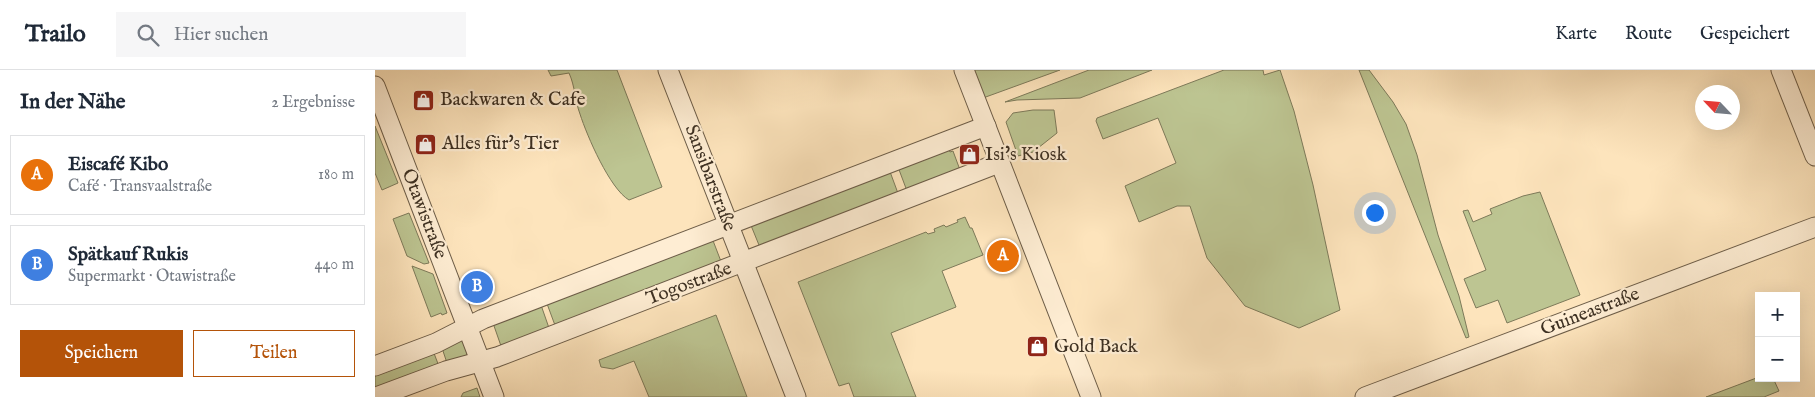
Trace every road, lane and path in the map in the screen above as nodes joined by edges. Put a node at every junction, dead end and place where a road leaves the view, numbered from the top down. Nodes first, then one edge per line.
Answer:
1 (668, 70) edge
2 (964, 70) edge
3 (1781, 70) edge
4 (375, 86) edge
5 (986, 126) junction
6 (1815, 156) edge
7 (999, 163) junction
8 (728, 224) junction
9 (1815, 227) edge
10 (744, 262) junction
11 (467, 326) junction
12 (481, 362) junction
13 (375, 366) edge
14 (376, 397) edge
15 (494, 397) edge
16 (796, 397) edge
17 (1091, 397) edge
18 (1365, 397) edge

1 - 8 street, Sansibarstraße
2 - 5 street
3 - 6 street
4 - 11 street, Otawistraße
5 - 7 street
5 - 8 street
7 - 10 street, Togostraße
7 - 17 street
8 - 10 street, Sansibarstraße
8 - 11 street
9 - 18 street, Guineastraße
10 - 12 street, Togostraße
10 - 16 street, Sansibarstraße
11 - 12 street, Otawistraße
11 - 13 street
12 - 14 street, Togostraße
12 - 15 street, Otawistraße

